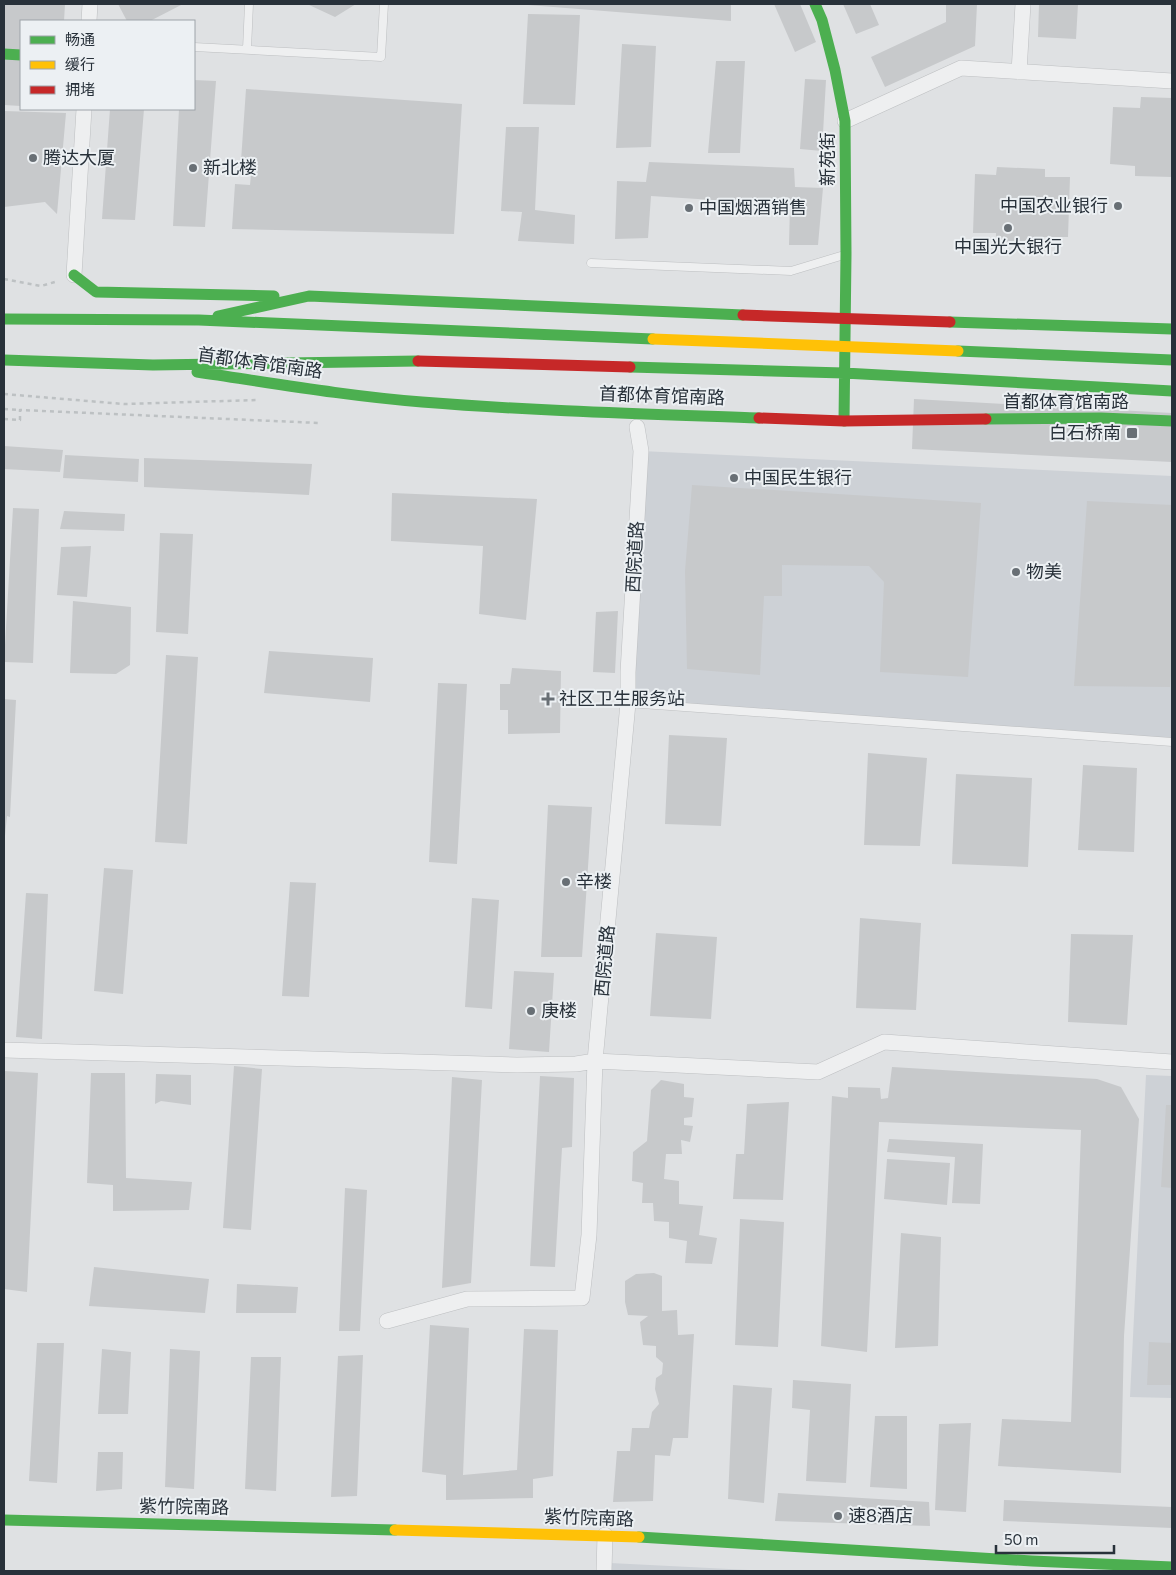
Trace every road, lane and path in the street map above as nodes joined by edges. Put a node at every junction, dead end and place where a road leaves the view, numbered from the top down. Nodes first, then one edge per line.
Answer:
1 (90, 4) edge
2 (249, 4) edge
3 (384, 4) edge
4 (815, 4) edge
5 (1024, 4) edge
6 (89, 20) edge
7 (195, 47) edge
8 (247, 48) junction
9 (4, 54) edge
10 (20, 55) edge
11 (1019, 72) junction
12 (1172, 81) edge
13 (84, 110) edge
14 (845, 121) junction
15 (846, 254) junction
16 (591, 263) dead end
17 (74, 275) junction
18 (4, 279) edge
19 (309, 296) junction
20 (4, 319) edge
21 (845, 319) junction
22 (199, 320) junction
23 (1172, 330) edge
24 (845, 346) junction
25 (4, 360) edge
26 (1172, 360) edge
27 (153, 366) junction
28 (844, 373) junction
29 (1172, 391) edge
30 (4, 394) edge
31 (264, 400) dead end
32 (4, 409) edge
33 (20, 410) junction
34 (4, 419) edge
35 (844, 421) junction
36 (1172, 421) edge
37 (320, 423) dead end
38 (637, 427) dead end
39 (628, 703) junction
40 (1172, 742) edge
41 (4, 1050) edge
42 (595, 1061) junction
43 (1172, 1062) edge
44 (387, 1321) dead end
45 (4, 1520) edge
46 (605, 1535) junction
47 (1172, 1567) edge
48 (604, 1571) edge

1 - 6 street
2 - 8 lane
3 - 8 lane
4 - 14 street, 新苑街
5 - 11 street
7 - 8 lane
9 - 10 street
11 - 12 street
11 - 14 street
13 - 17 street
14 - 15 street, 新苑街
15 - 16 lane
15 - 21 street, 新苑街
17 - 18 path
17 - 19 street
19 - 21 street, 首都体育馆南路
19 - 22 street, 首都体育馆南路
20 - 22 street, 首都体育馆南路
21 - 23 street, 首都体育馆南路
21 - 24 street, 新苑街
22 - 24 street, 首都体育馆南路
24 - 26 street, 首都体育馆南路
24 - 28 street, 新苑街
25 - 27 street, 首都体育馆南路
27 - 28 street, 首都体育馆南路
27 - 35 street, 首都体育馆南路
28 - 29 street, 首都体育馆南路
28 - 35 street, 新苑街
30 - 31 path
32 - 33 path
33 - 34 path
33 - 37 path
35 - 36 street, 首都体育馆南路
38 - 39 street, 西院道路
39 - 40 lane
39 - 42 street, 西院道路
41 - 42 street
42 - 43 street
42 - 44 street, 西院道路
45 - 46 street, 紫竹院南路
46 - 47 street, 紫竹院南路
46 - 48 street

